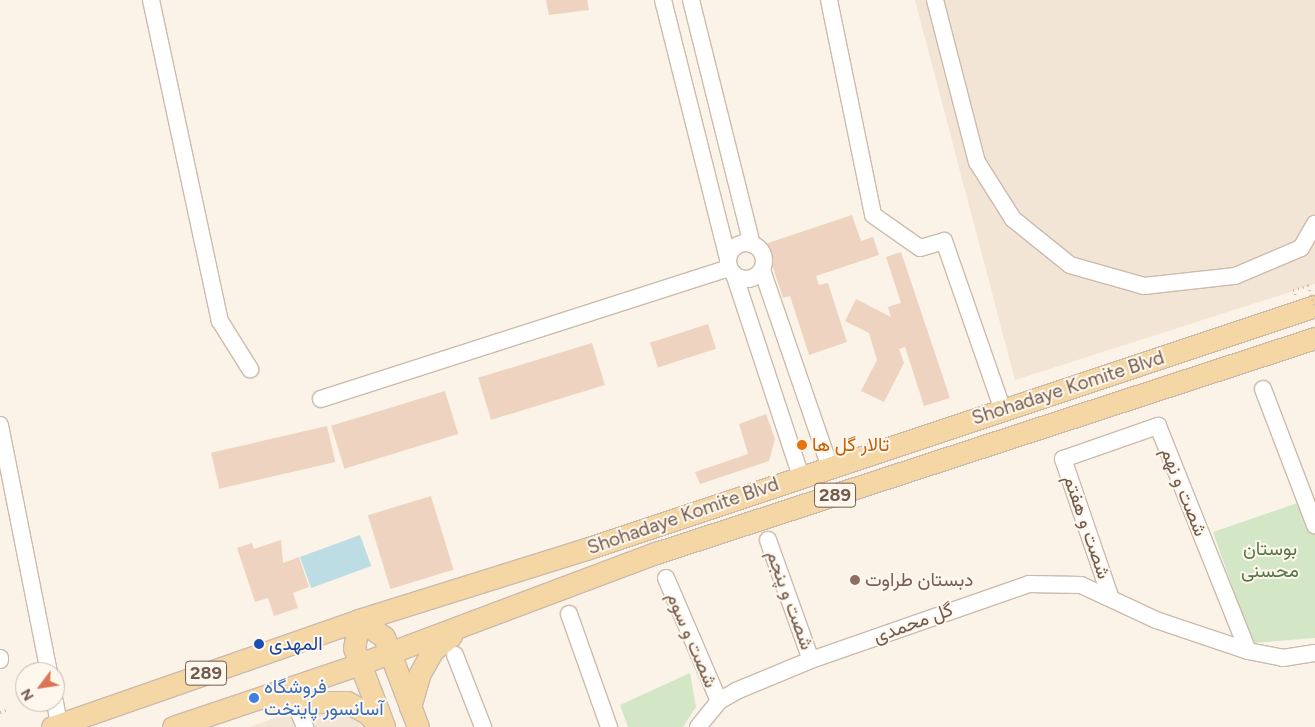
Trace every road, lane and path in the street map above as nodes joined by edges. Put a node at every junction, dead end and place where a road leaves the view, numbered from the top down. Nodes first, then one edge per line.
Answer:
1 (151, 0) edge
2 (663, 0) edge
3 (691, 0) edge
4 (829, 0) edge
5 (935, 0) edge
6 (1315, 224) edge
7 (752, 244) junction
8 (731, 267) junction
9 (762, 270) junction
10 (1294, 290) dead end
11 (1315, 306) edge
12 (1315, 338) edge
13 (250, 369) dead end
14 (1263, 389) dead end
15 (321, 399) dead end
16 (1003, 410) junction
17 (0, 425) edge
18 (1063, 458) joint
19 (830, 466) junction
20 (801, 476) junction
21 (1315, 525) edge
22 (768, 540) dead end
23 (666, 578) dead end
24 (1110, 596) junction
25 (569, 614) dead end
26 (359, 620) junction
27 (464, 626) junction
28 (1248, 651) junction
29 (1315, 653) edge
30 (456, 655) dead end
31 (393, 660) junction
32 (811, 660) junction
33 (47, 662) edge
34 (363, 671) junction
35 (253, 702) junction
36 (719, 702) junction
37 (410, 707) junction
38 (8, 709) dead end
39 (0, 712) edge
40 (55, 712) edge
41 (56, 726) edge
42 (173, 727) edge
43 (380, 727) edge
44 (384, 727) edge
45 (418, 727) edge
46 (483, 727) edge
47 (609, 727) edge
48 (698, 727) edge

1 - 13 street
2 - 8 street
3 - 7 street
4 - 16 street
5 - 6 street
7 - 8 street
7 - 9 street
8 - 9 street
8 - 15 street
8 - 20 street
9 - 19 street
10 - 11 path, bridge
11 - 16 main road, Shohadaye Komite Blvd / 289
12 - 27 main road, Shohadaye Komite Blvd / 289
14 - 21 street
16 - 19 main road, Shohadaye Komite Blvd / 289
17 - 33 street
18 - 24 street, شصت و هفتم
18 - 28 street, شصت و نهم
19 - 20 main road, Shohadaye Komite Blvd / 289
20 - 26 main road, Shohadaye Komite Blvd / 289
22 - 32 street, شصت و پنجم
23 - 36 street, شصت و سوم
24 - 28 street, گل محمدی
24 - 32 street, گل محمدی
25 - 47 street
26 - 31 main road
26 - 34 main road
26 - 41 main road, Shohadaye Komite Blvd / 289
27 - 31 main road, Shohadaye Komite Blvd / 289
27 - 37 main road
28 - 29 street, گل محمدی
30 - 46 street
31 - 34 main road, Shohadaye Komite Blvd
31 - 37 main road
32 - 36 street, گل محمدی
34 - 35 main road, 289
34 - 44 main road
35 - 42 main road, 289
35 - 43 main road
36 - 48 street, گل محمدی
37 - 45 main road
38 - 39 path
40 - 41 street

